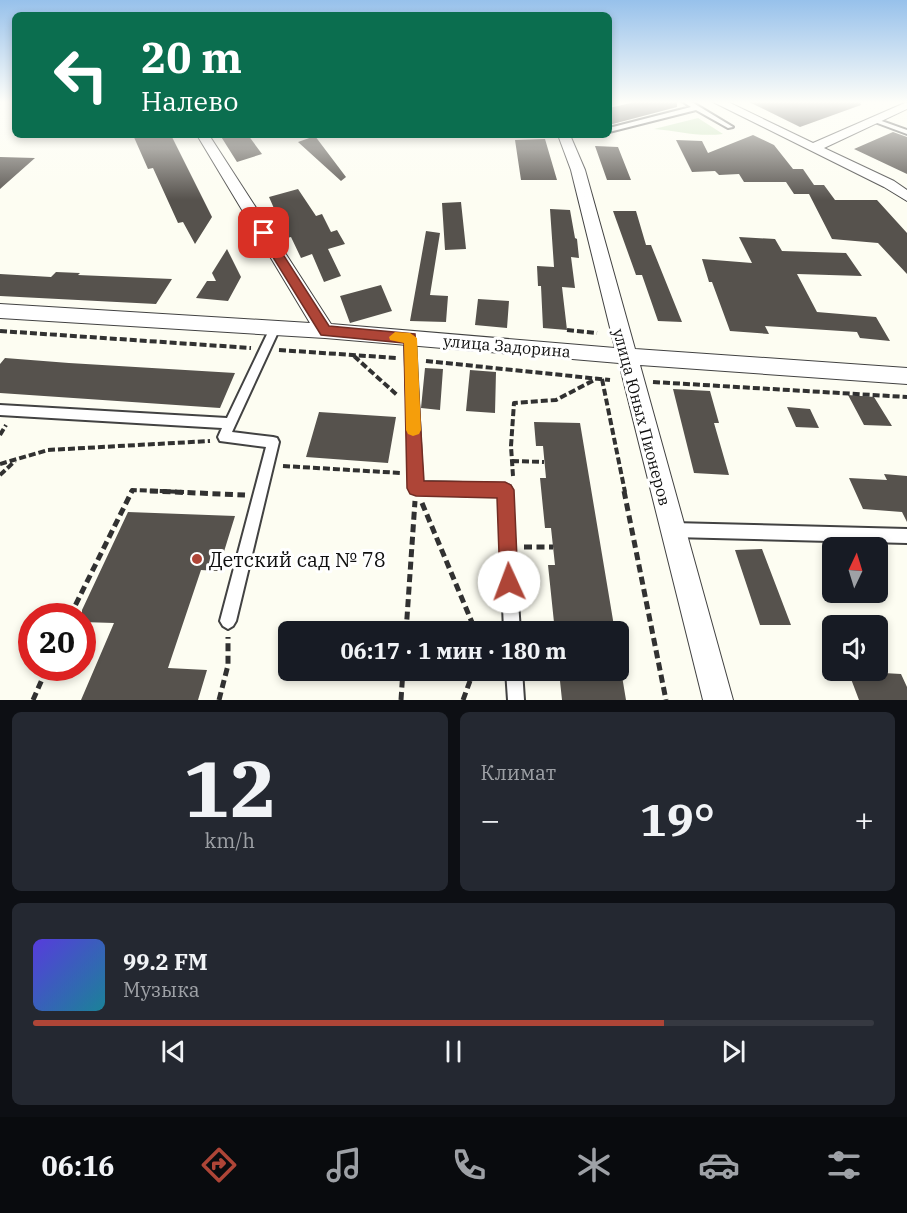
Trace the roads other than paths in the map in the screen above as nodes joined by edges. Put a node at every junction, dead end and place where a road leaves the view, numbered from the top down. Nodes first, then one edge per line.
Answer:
1 (782, 134) edge
2 (844, 134) edge
3 (204, 138) edge
4 (565, 138) edge
5 (812, 148) junction
6 (902, 187) edge
7 (907, 197) edge
8 (0, 311) edge
9 (275, 328) junction
10 (326, 331) junction
11 (410, 338) junction
12 (626, 356) junction
13 (907, 376) edge
14 (0, 410) edge
15 (231, 423) junction
16 (673, 530) junction
17 (907, 536) edge
18 (228, 621) road end
19 (511, 621) edge
20 (515, 681) edge
21 (516, 700) edge
22 (718, 700) edge

1 - 5 street
2 - 5 street
3 - 10 street
4 - 12 street, улица Юных Пионеров
5 - 6 street
6 - 7 street
8 - 9 street, улица Задорина
9 - 10 street, улица Задорина
9 - 15 lane
10 - 11 street, улица Задорина
11 - 12 street, улица Задорина
11 - 19 lane
12 - 13 street, улица Задорина
12 - 16 street, улица Юных Пионеров
14 - 15 lane
15 - 18 lane
16 - 17 lane
16 - 22 street, улица Юных Пионеров
20 - 21 lane

